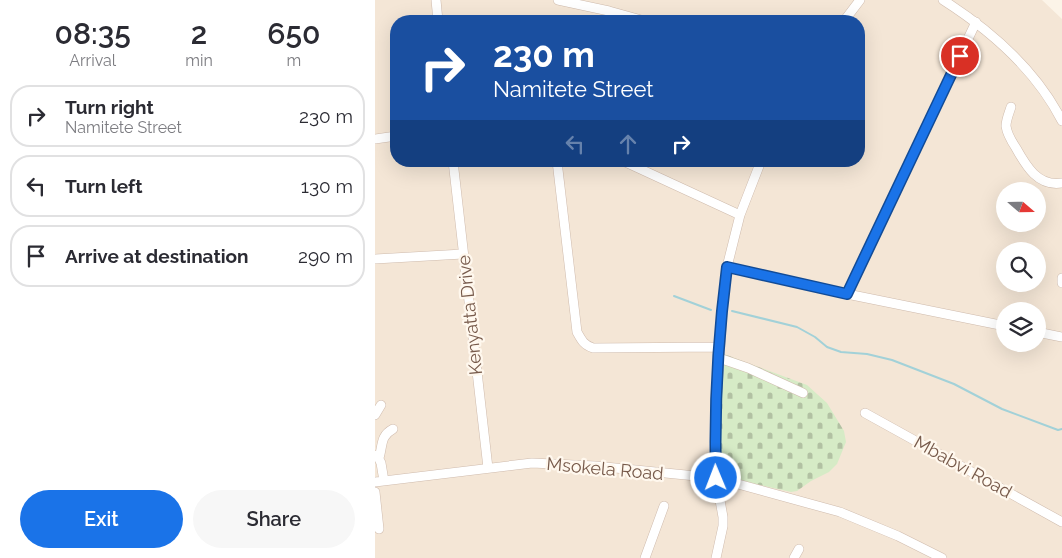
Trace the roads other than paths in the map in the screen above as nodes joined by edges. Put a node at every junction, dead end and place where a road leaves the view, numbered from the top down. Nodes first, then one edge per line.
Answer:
1 (436, 0) edge
2 (558, 0) edge
3 (860, 0) edge
4 (943, 0) edge
5 (437, 15) edge
6 (623, 15) edge
7 (849, 15) edge
8 (976, 22) junction
9 (1011, 107) dead end
10 (1062, 120) edge
11 (390, 137) edge
12 (375, 139) edge
13 (454, 167) edge
14 (558, 167) edge
15 (636, 167) edge
16 (759, 167) edge
17 (1062, 183) edge
18 (740, 215) junction
19 (463, 254) junction
20 (375, 259) edge
21 (727, 267) junction
22 (1062, 278) edge
23 (1062, 282) edge
24 (847, 294) junction
25 (996, 324) edge
26 (1046, 334) edge
27 (1062, 337) edge
28 (719, 347) junction
29 (719, 358) junction
30 (803, 393) dead end
31 (381, 406) dead end
32 (865, 413) dead end
33 (375, 414) edge
34 (393, 429) dead end
35 (377, 456) edge
36 (487, 468) junction
37 (716, 478) junction
38 (379, 481) edge
39 (375, 492) edge
40 (664, 506) dead end
41 (1062, 522) edge
42 (379, 528) dead end
43 (799, 549) dead end
44 (645, 558) edge
45 (716, 558) edge
46 (794, 558) edge
47 (942, 558) edge

1 - 5 street
2 - 6 street
3 - 7 street
4 - 8 street
8 - 10 street
8 - 24 street
9 - 17 street
11 - 12 street
13 - 19 street, Kenyatta Drive
14 - 28 street
15 - 18 street
16 - 18 street
18 - 21 street
19 - 20 street
19 - 36 street, Kenyatta Drive
21 - 24 street
21 - 28 street
22 - 23 street
24 - 25 street
26 - 27 street
28 - 29 street
29 - 30 street
29 - 37 street
31 - 33 street
32 - 41 street, Mbabvi Road
34 - 35 street
35 - 38 street
36 - 37 street, Msokela Road
36 - 38 street, Msokela Road
37 - 45 street
37 - 47 street, Msokela Road
39 - 42 street
40 - 44 street
43 - 46 street

